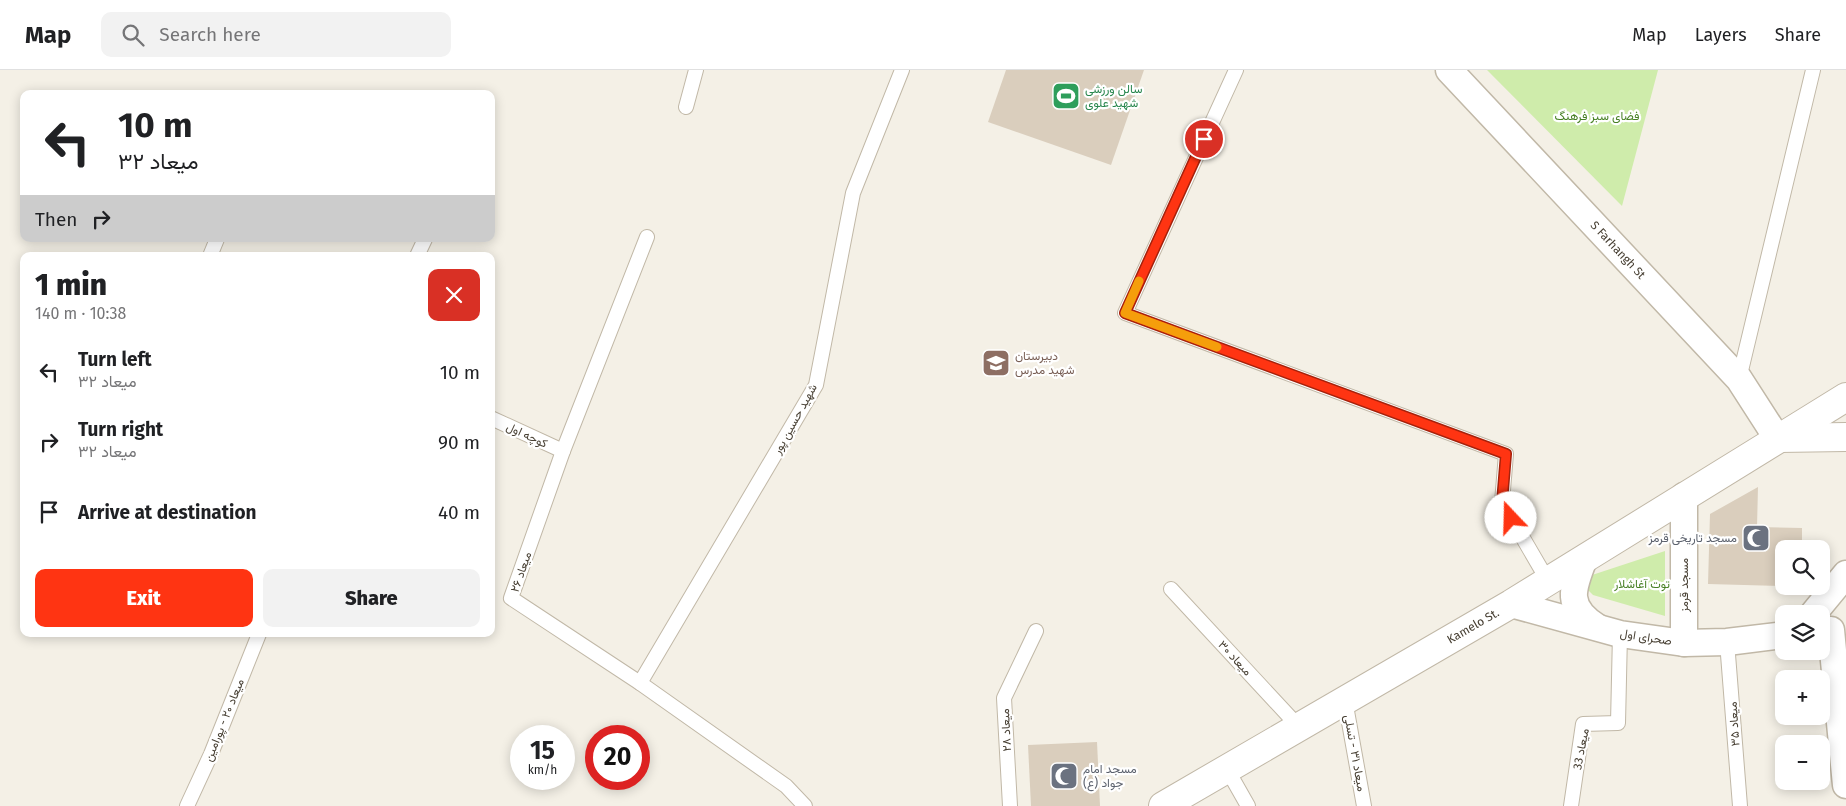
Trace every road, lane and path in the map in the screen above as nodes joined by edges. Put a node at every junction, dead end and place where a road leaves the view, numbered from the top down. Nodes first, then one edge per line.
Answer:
1 (696, 70) edge
2 (902, 70) edge
3 (1236, 70) edge
4 (1449, 70) edge
5 (1812, 70) edge
6 (686, 107) dead end
7 (647, 237) dead end
8 (1739, 379) junction
9 (1846, 398) edge
10 (495, 420) edge
11 (1846, 437) edge
12 (1777, 438) junction
13 (563, 451) junction
14 (1684, 496) junction
15 (1584, 559) junction
16 (1846, 574) edge
17 (1548, 581) junction
18 (1171, 589) dead end
19 (1511, 604) junction
20 (1830, 620) edge
21 (1036, 631) dead end
22 (1608, 631) junction
23 (258, 637) edge
24 (1775, 637) edge
25 (1727, 642) junction
26 (1684, 643) junction
27 (1830, 644) edge
28 (640, 683) junction
29 (1345, 700) junction
30 (1299, 727) junction
31 (1227, 769) junction
32 (1846, 785) edge
33 (187, 806) edge
34 (805, 806) edge
35 (1010, 806) edge
36 (1164, 806) edge
37 (1248, 806) edge
38 (1364, 806) edge
39 (1571, 806) edge
40 (1740, 806) edge

1 - 6 lane
2 - 28 lane, شهید حسین پور
3 - 17 lane
4 - 8 street, S Farhangh St
5 - 8 lane
7 - 13 lane, میعاد ۲۶
8 - 12 street, S Farhangh St
9 - 12 street, Kamelo St.
10 - 13 lane, کوچه اول
11 - 12 street
12 - 14 street, Kamelo St.
13 - 28 lane, میعاد ۲۶
14 - 15 street, Kamelo St.
14 - 26 street, مسجد قرمز
15 - 17 street, Kamelo St.
15 - 22 street
16 - 20 street
17 - 19 street, Kamelo St.
18 - 30 lane, میعاد ۳۰
19 - 22 street, صحرای اول
19 - 29 street, Kamelo St.
21 - 35 lane, میعاد ۲۸
22 - 26 street, صحرای اول
22 - 39 lane, میعاد 33
23 - 33 lane, میعاد ۲۰ - پورامین
24 - 25 street, صحرای اول
25 - 26 street, صحرای اول
25 - 40 lane, میعاد ۳۵
27 - 32 street
28 - 34 lane, میعاد ۲۶
29 - 30 street, Kamelo St.
29 - 38 lane, میعاد ۳۱ - تسلی
30 - 31 street, Kamelo St.
31 - 36 street, Kamelo St.
31 - 37 lane

